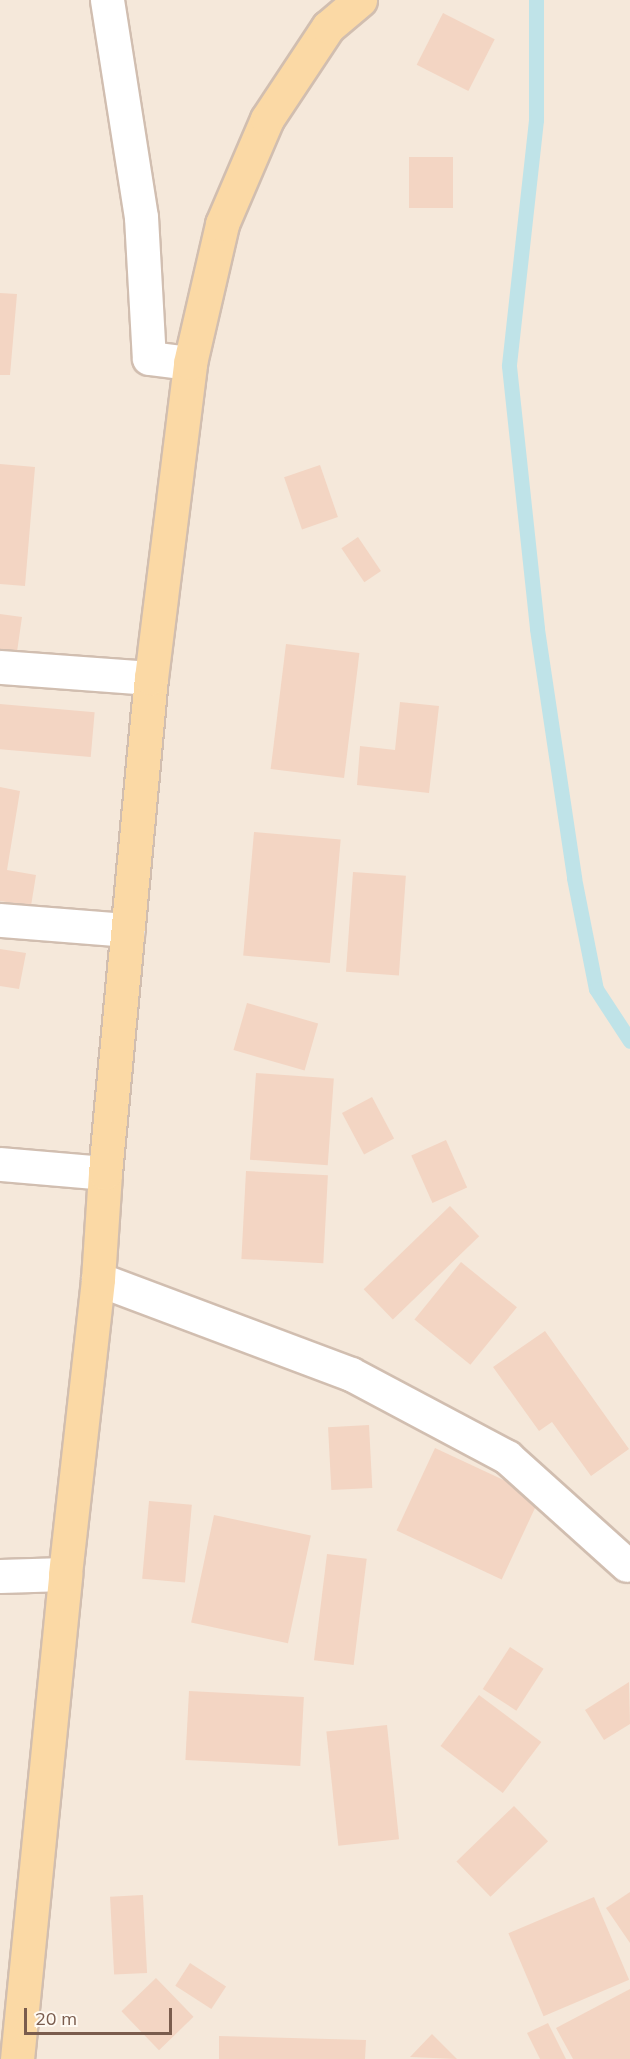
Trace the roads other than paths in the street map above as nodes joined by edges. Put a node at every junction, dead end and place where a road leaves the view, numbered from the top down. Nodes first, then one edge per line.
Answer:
1 (107, 0) edge
2 (360, 0) edge
3 (190, 363) junction
4 (0, 667) edge
5 (151, 678) junction
6 (0, 920) edge
7 (128, 930) junction
8 (0, 1164) edge
9 (105, 1173) junction
10 (98, 1279) junction
11 (627, 1565) dead end
12 (65, 1574) junction
13 (0, 1575) edge
14 (22, 2058) edge

1 - 3 street
2 - 3 main road
3 - 5 main road
4 - 5 street
5 - 7 main road
6 - 7 street
7 - 9 main road
8 - 9 street
9 - 10 main road
10 - 11 street
10 - 12 main road
12 - 13 street
12 - 14 main road

